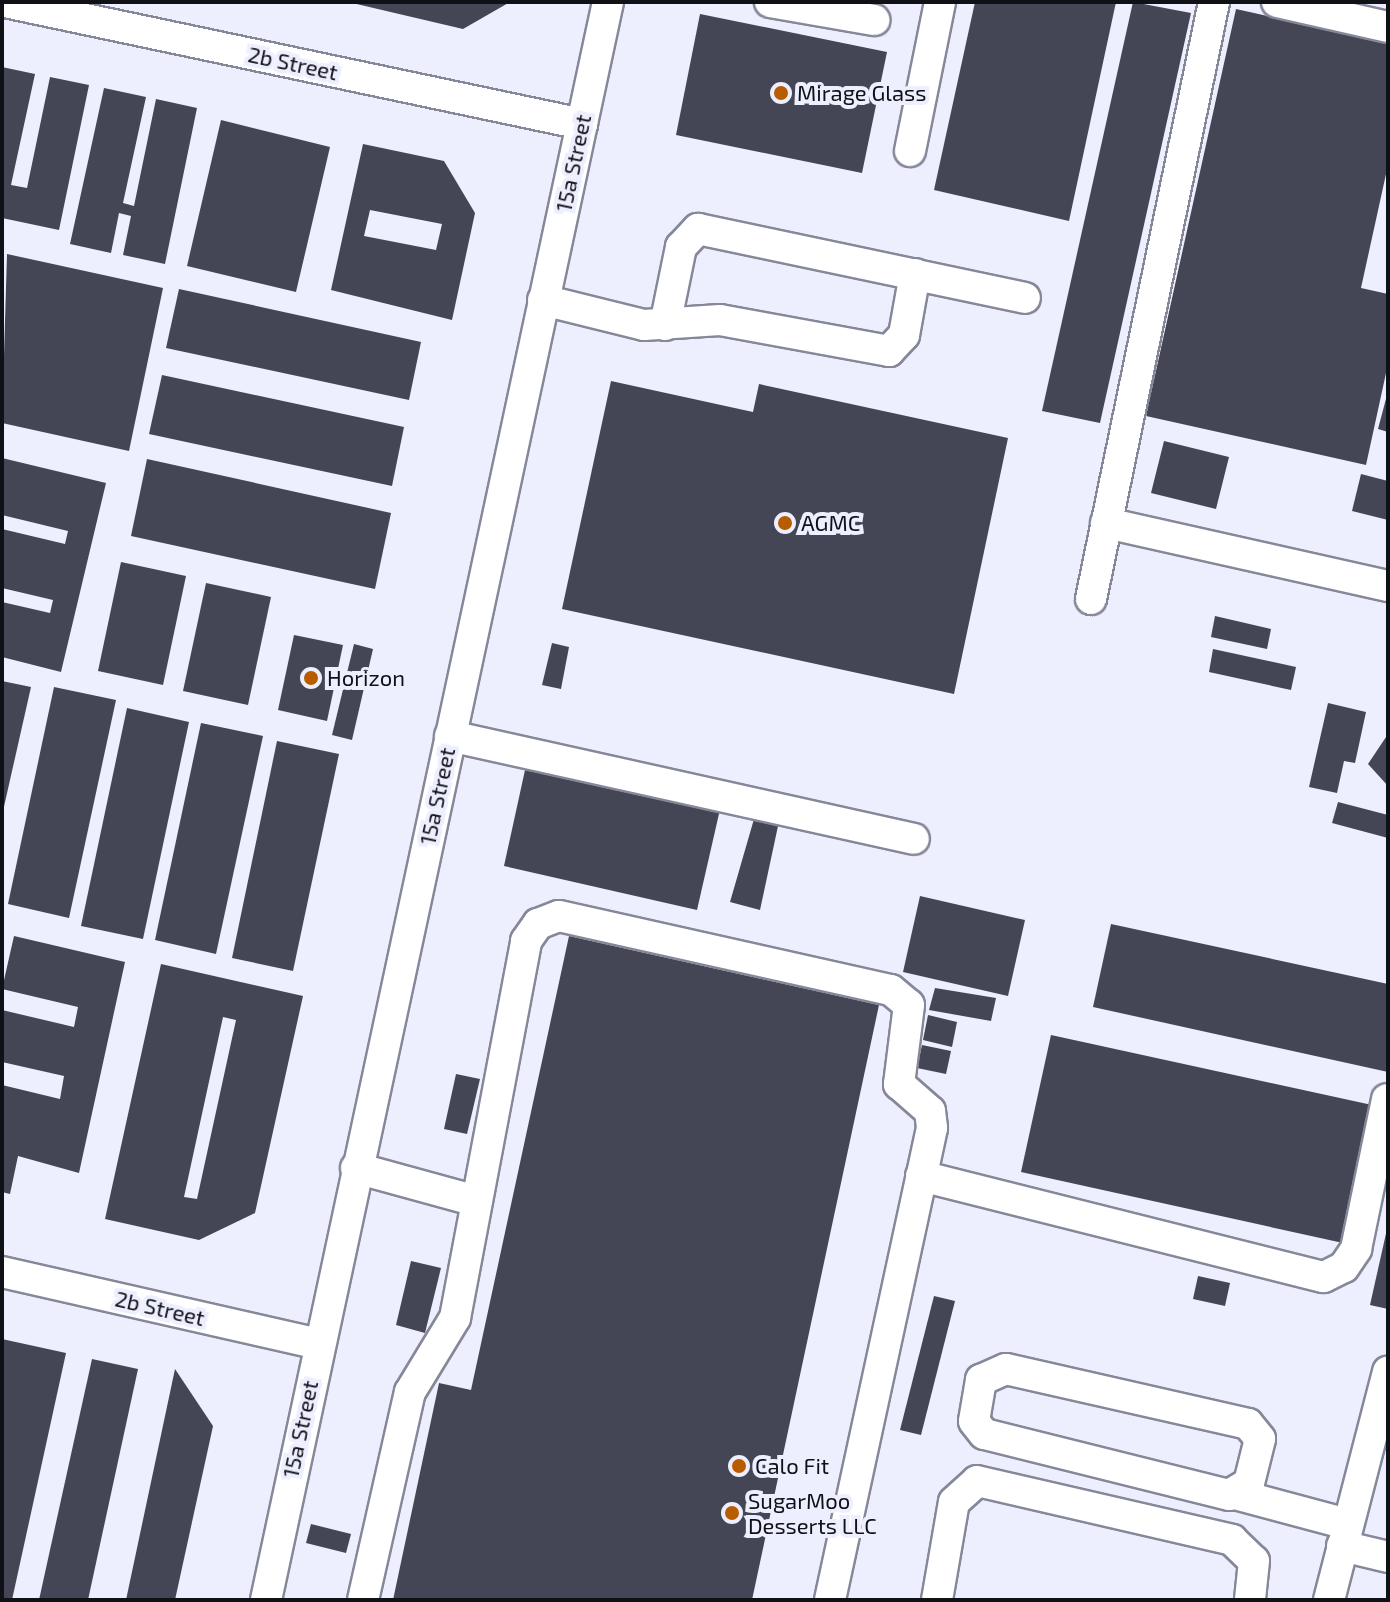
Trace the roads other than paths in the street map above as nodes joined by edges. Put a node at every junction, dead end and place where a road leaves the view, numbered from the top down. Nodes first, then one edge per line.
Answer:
1 (5, 2) edge
2 (608, 2) edge
3 (770, 2) edge
4 (940, 2) edge
5 (1214, 2) edge
6 (1277, 2) edge
7 (874, 20) dead end
8 (1388, 27) edge
9 (582, 124) junction
10 (910, 151) dead end
11 (915, 274) junction
12 (1025, 298) dead end
13 (543, 300) junction
14 (665, 325) junction
15 (1106, 523) junction
16 (1388, 586) edge
17 (1091, 599) dead end
18 (450, 736) junction
19 (914, 839) dead end
20 (1387, 1099) edge
21 (356, 1168) junction
22 (921, 1176) junction
23 (477, 1201) junction
24 (2, 1272) edge
25 (318, 1344) junction
26 (1388, 1372) edge
27 (1024, 1444) junction
28 (1192, 1486) junction
29 (1016, 1490) junction
30 (1235, 1494) junction
31 (1184, 1528) junction
32 (1345, 1535) junction
33 (1388, 1557) edge
34 (264, 1597) edge
35 (363, 1600) edge
36 (830, 1600) edge
37 (937, 1600) edge
38 (1250, 1600) edge
39 (1329, 1600) edge

1 - 9 street, 2b Street
2 - 9 street, 15a Street
3 - 7 street
4 - 10 street
5 - 15 street
6 - 8 street
9 - 13 street, 15a Street
11 - 12 street
11 - 14 street
11 - 14 street
13 - 14 street
13 - 18 street, 15a Street
15 - 16 street
15 - 17 street
18 - 19 street
18 - 21 street, 15a Street
20 - 22 street
21 - 23 street
21 - 25 street, 15a Street
22 - 23 street
22 - 36 street
23 - 35 street
24 - 25 street, 2b Street
25 - 34 street, 15a Street
26 - 32 street
27 - 28 street
27 - 29 street
27 - 30 street
28 - 30 street
28 - 31 street
29 - 31 street
29 - 37 street
30 - 32 street
31 - 38 street
32 - 33 street
32 - 39 street

